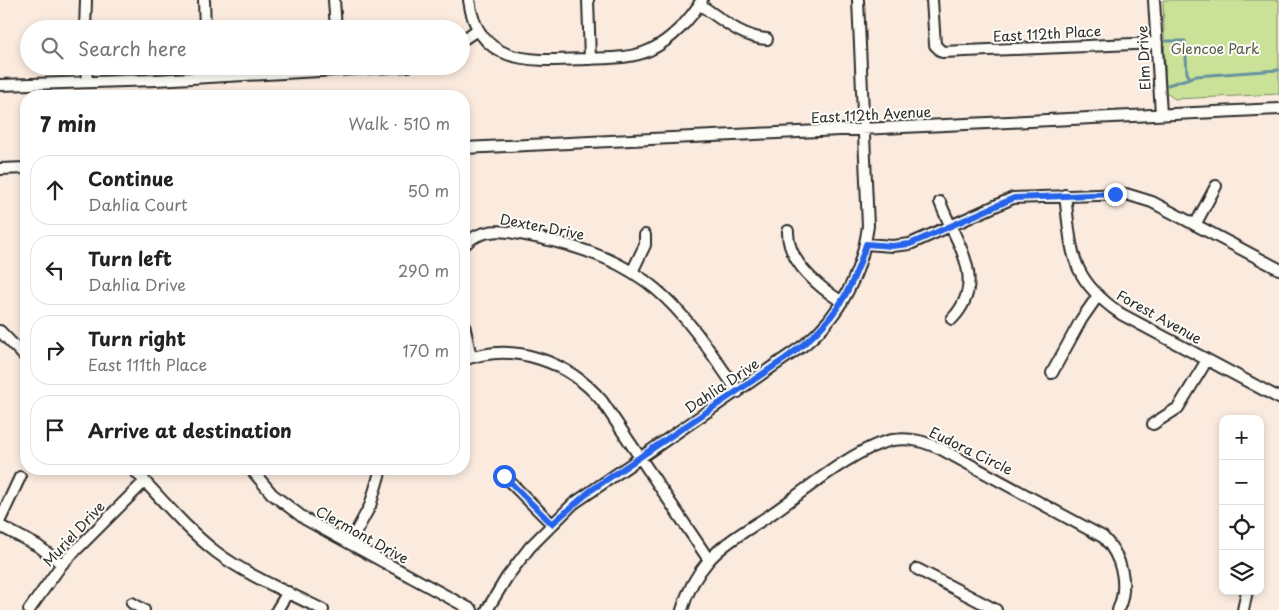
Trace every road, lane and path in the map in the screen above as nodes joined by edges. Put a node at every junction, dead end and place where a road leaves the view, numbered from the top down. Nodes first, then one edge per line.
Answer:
1 (86, 0) edge
2 (204, 0) edge
3 (334, 0) edge
4 (469, 0) edge
5 (588, 0) edge
6 (858, 0) edge
7 (932, 0) edge
8 (1154, 0) edge
9 (700, 2) edge
10 (85, 20) edge
11 (205, 20) edge
12 (335, 20) edge
13 (476, 30) junction
14 (470, 34) edge
15 (767, 39) dead end
16 (1157, 43) junction
17 (590, 59) junction
18 (87, 75) edge
19 (163, 75) edge
20 (87, 82) junction
21 (0, 85) edge
22 (1279, 109) edge
23 (1161, 114) junction
24 (865, 128) junction
25 (470, 148) edge
26 (20, 168) edge
27 (0, 170) edge
28 (1216, 186) dead end
29 (1065, 195) junction
30 (940, 202) dead end
31 (949, 225) junction
32 (1195, 225) junction
33 (788, 231) dead end
34 (645, 234) dead end
35 (470, 241) edge
36 (866, 244) junction
37 (1279, 269) edge
38 (632, 272) junction
39 (1097, 297) junction
40 (842, 302) junction
41 (952, 319) dead end
42 (0, 331) edge
43 (20, 352) edge
44 (470, 358) edge
45 (1207, 360) junction
46 (1052, 373) dead end
47 (738, 392) junction
48 (1279, 398) edge
49 (1153, 424) dead end
50 (641, 458) junction
51 (138, 475) edge
52 (256, 475) edge
53 (379, 475) edge
54 (504, 476) dead end
55 (20, 477) dead end
56 (144, 481) junction
57 (0, 520) edge
58 (552, 524) junction
59 (0, 526) edge
60 (350, 543) junction
61 (709, 560) junction
62 (62, 564) junction
63 (918, 569) dead end
64 (288, 592) junction
65 (1246, 595) edge
66 (132, 603) dead end
67 (1122, 609) edge
68 (29, 610) edge
69 (144, 610) edge
70 (277, 610) edge
71 (323, 610) edge
72 (472, 610) edge
73 (487, 610) edge
74 (682, 610) edge
75 (996, 610) edge
76 (1243, 610) edge

1 - 10 street
2 - 11 street
3 - 12 street
4 - 13 street
5 - 17 street
6 - 24 street, Dahlia Drive
7 - 16 street, East 112th Place
8 - 16 street, Elm Drive
9 - 15 street
9 - 17 street
13 - 14 street
13 - 17 street
16 - 23 street, Elm Drive
18 - 20 street
19 - 20 street
20 - 21 street
22 - 23 street, East 112th Avenue
23 - 24 street, East 112th Avenue
24 - 25 street, East 112th Avenue
24 - 36 street, Dahlia Drive
26 - 27 street
28 - 32 street
29 - 31 street
29 - 32 street
29 - 39 street, Forest Avenue
30 - 31 street
31 - 36 street
31 - 41 street
32 - 37 street
33 - 40 street
34 - 38 street
35 - 38 street, Dexter Drive
36 - 40 street, Dahlia Drive
38 - 47 street, Dexter Drive
39 - 45 street, Forest Avenue
39 - 46 street
40 - 47 street, Dahlia Drive
42 - 43 street
44 - 50 street
45 - 48 street, Forest Avenue
45 - 49 street
47 - 50 street, Dahlia Drive
50 - 58 street, Dahlia Drive
50 - 61 street
51 - 56 street
52 - 60 street, Clermont Drive
53 - 60 street
54 - 58 street
55 - 57 street
56 - 62 street, Muriel Drive
56 - 64 street
58 - 73 street, Dahlia Drive
59 - 62 street
60 - 72 street, Clermont Drive
61 - 67 street, Eudora Circle
61 - 74 street, Eudora Circle
62 - 68 street, Muriel Drive
63 - 75 street
64 - 70 street
64 - 71 street
65 - 76 street
66 - 69 street

